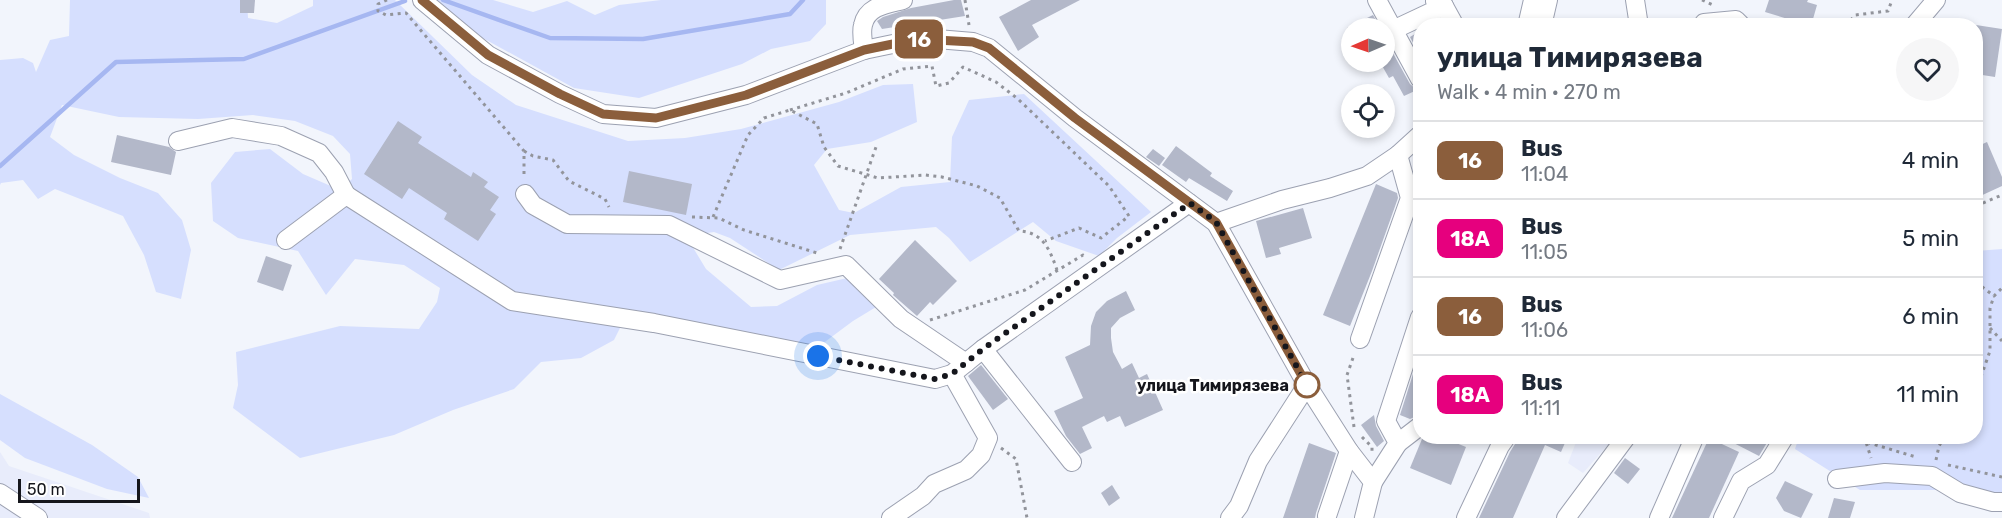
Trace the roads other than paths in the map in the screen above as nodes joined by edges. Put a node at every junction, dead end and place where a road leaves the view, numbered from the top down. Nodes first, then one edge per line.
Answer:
1 (422, 0) edge
2 (903, 0) edge
3 (1377, 0) edge
4 (1533, 0) edge
5 (1548, 0) edge
6 (1635, 0) edge
7 (1936, 0) edge
8 (1439, 3) edge
9 (1387, 18) edge
10 (1413, 18) edge
11 (1413, 18) edge
12 (1449, 18) edge
13 (1529, 18) edge
14 (1544, 18) edge
15 (1638, 18) edge
16 (1921, 18) edge
17 (1395, 29) edge
18 (1395, 34) edge
19 (864, 50) junction
20 (1413, 66) edge
21 (178, 141) dead end
22 (1413, 141) edge
23 (1398, 155) junction
24 (525, 194) road end
25 (346, 195) junction
26 (1190, 203) junction
27 (1216, 222) junction
28 (286, 240) dead end
29 (1413, 338) edge
30 (1360, 339) road end
31 (983, 349) junction
32 (959, 369) junction
33 (1307, 385) junction
34 (1413, 431) edge
35 (1398, 443) junction
36 (1501, 444) edge
37 (1621, 444) edge
38 (1691, 444) edge
39 (1780, 444) edge
40 (1349, 451) junction
41 (1072, 462) dead end
42 (1837, 479) dead end
43 (1373, 482) junction
44 (0, 493) edge
45 (2002, 502) edge
46 (1327, 516) dead end
47 (38, 518) edge
48 (891, 518) edge
49 (1230, 518) edge
50 (1364, 518) edge
51 (1466, 518) edge
52 (1566, 518) edge
53 (1659, 518) edge
54 (1723, 518) edge

1 - 19 street
2 - 19 street
3 - 9 street
4 - 13 street
5 - 14 street
6 - 15 street
7 - 16 street
8 - 11 street
8 - 12 street
10 - 17 street
18 - 20 street
19 - 26 street
21 - 25 street
22 - 23 street
23 - 27 street
23 - 30 street
24 - 32 street
25 - 28 street
25 - 32 street
26 - 27 street
26 - 31 street
27 - 33 street
29 - 35 street
31 - 32 street
31 - 41 street
32 - 48 street
33 - 40 street
33 - 49 street
34 - 35 street
35 - 43 street
36 - 51 street
37 - 52 street
38 - 53 street
39 - 54 street
40 - 43 street
40 - 46 street
42 - 45 street
43 - 50 street
44 - 47 street

